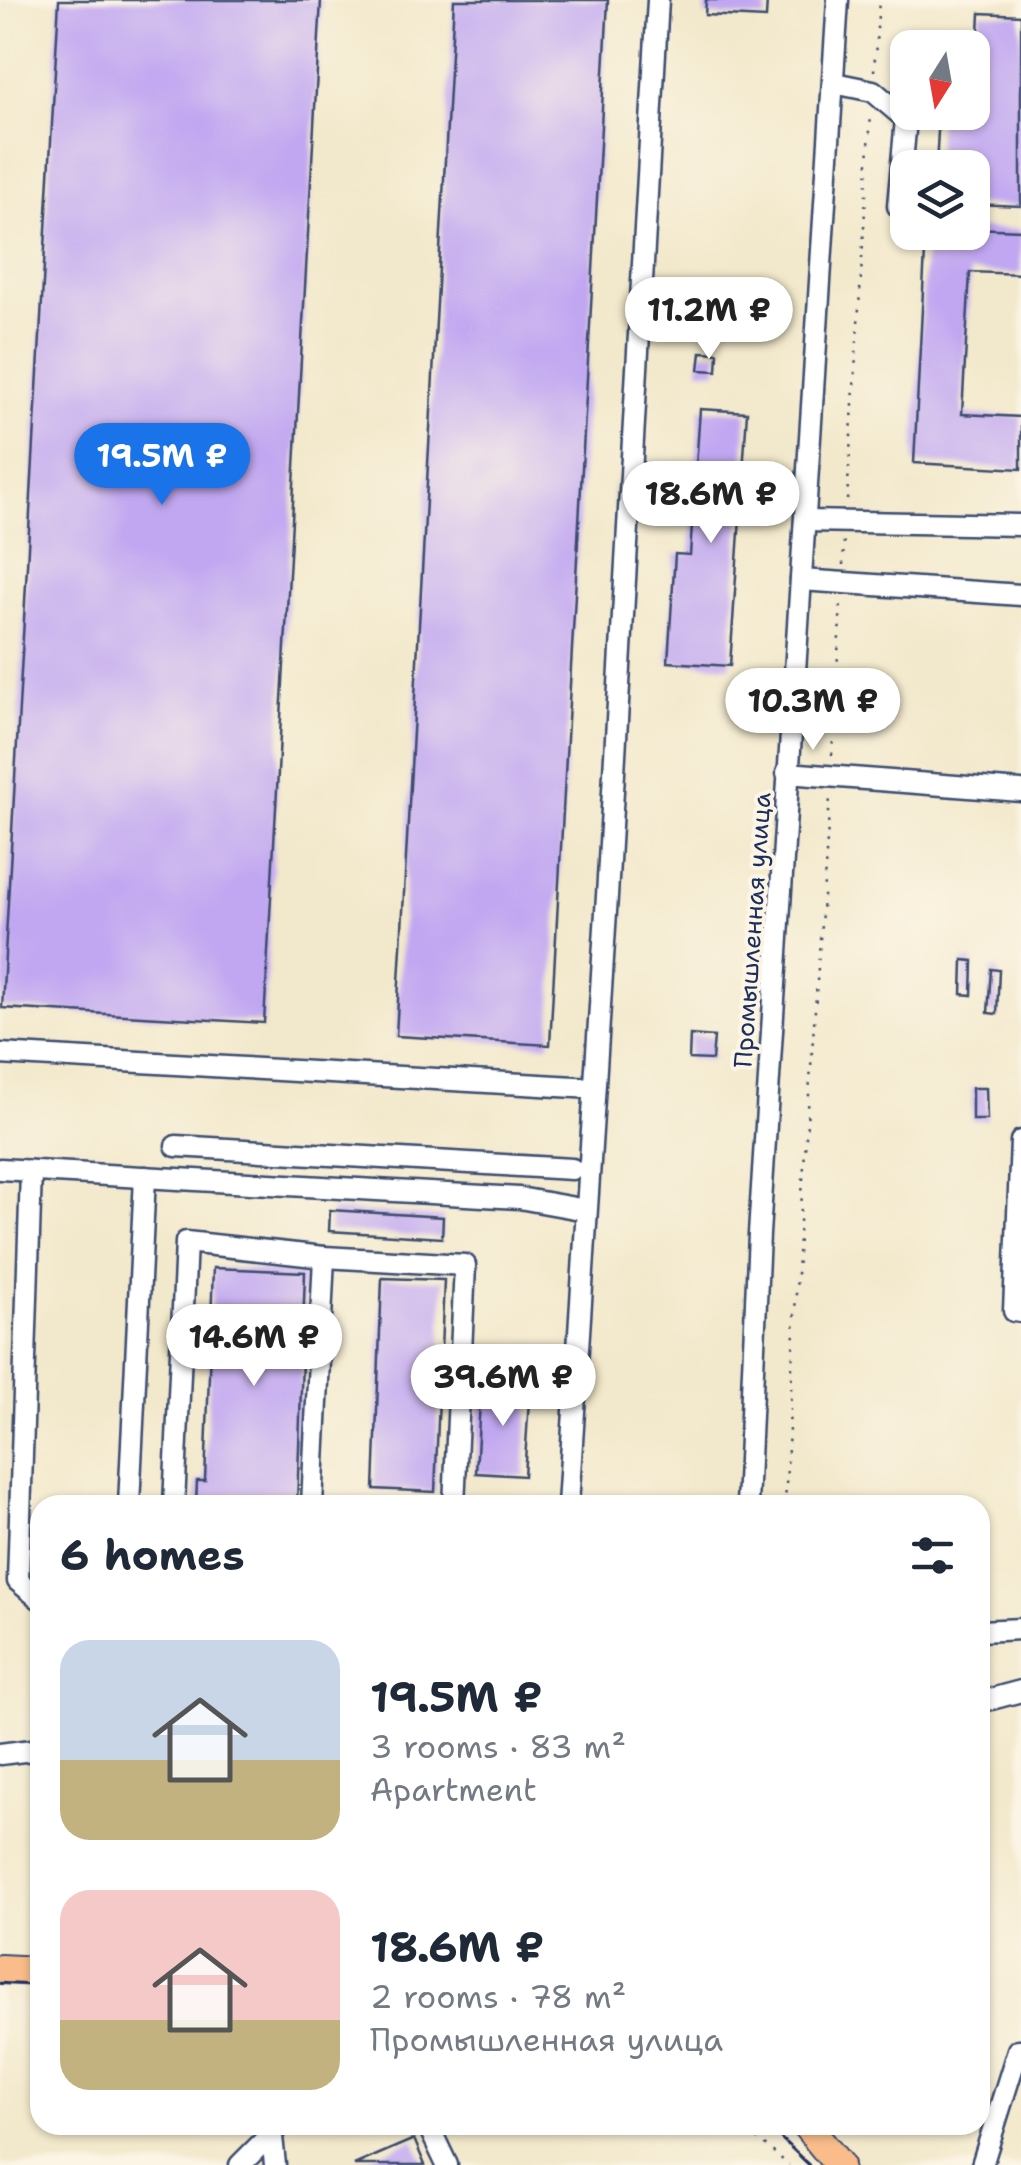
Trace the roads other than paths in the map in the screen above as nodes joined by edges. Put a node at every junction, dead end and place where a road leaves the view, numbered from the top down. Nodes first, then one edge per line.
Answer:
1 (658, 0) edge
2 (838, 0) edge
3 (834, 83) junction
4 (903, 150) edge
5 (806, 521) junction
6 (1021, 525) edge
7 (801, 580) junction
8 (1021, 595) edge
9 (787, 774) junction
10 (1021, 791) edge
11 (0, 1054) edge
12 (593, 1088) junction
13 (1021, 1141) edge
14 (176, 1146) dead end
15 (321, 1154) junction
16 (0, 1169) edge
17 (31, 1170) junction
18 (572, 1170) dead end
19 (146, 1176) junction
20 (319, 1186) junction
21 (586, 1210) junction
22 (324, 1257) junction
23 (1021, 1312) edge
24 (130, 1495) edge
25 (174, 1495) edge
26 (312, 1495) edge
27 (454, 1495) edge
28 (569, 1495) edge
29 (747, 1495) edge
30 (30, 1590) edge
31 (1021, 1628) edge
32 (990, 1630) edge
33 (1021, 1691) edge
34 (990, 1699) edge
35 (30, 1750) edge
36 (0, 1754) edge
37 (0, 1969) edge
38 (30, 1970) edge
39 (1021, 2050) edge
40 (268, 2135) edge
41 (274, 2135) edge
42 (432, 2135) edge
43 (814, 2135) edge
44 (240, 2165) edge
45 (276, 2165) edge
46 (446, 2165) edge
47 (839, 2165) edge
48 (982, 2165) edge

1 - 12 street
2 - 3 street, Промышленная улица
3 - 4 street
3 - 5 street, Промышленная улица
5 - 6 street
5 - 7 street, Промышленная улица
7 - 8 street
7 - 9 street, Промышленная улица
9 - 10 street
9 - 29 street, Промышленная улица
11 - 12 street
12 - 21 street
13 - 23 street
14 - 15 street
15 - 18 street
15 - 20 street
16 - 17 street
17 - 19 street
17 - 30 street
19 - 20 street
19 - 24 street
20 - 21 street
21 - 28 street
22 - 25 street
22 - 26 street
22 - 27 street
31 - 32 street
33 - 34 street
35 - 36 street
37 - 38 main road
39 - 48 street
40 - 44 street
41 - 45 street
42 - 46 street
43 - 47 main road

